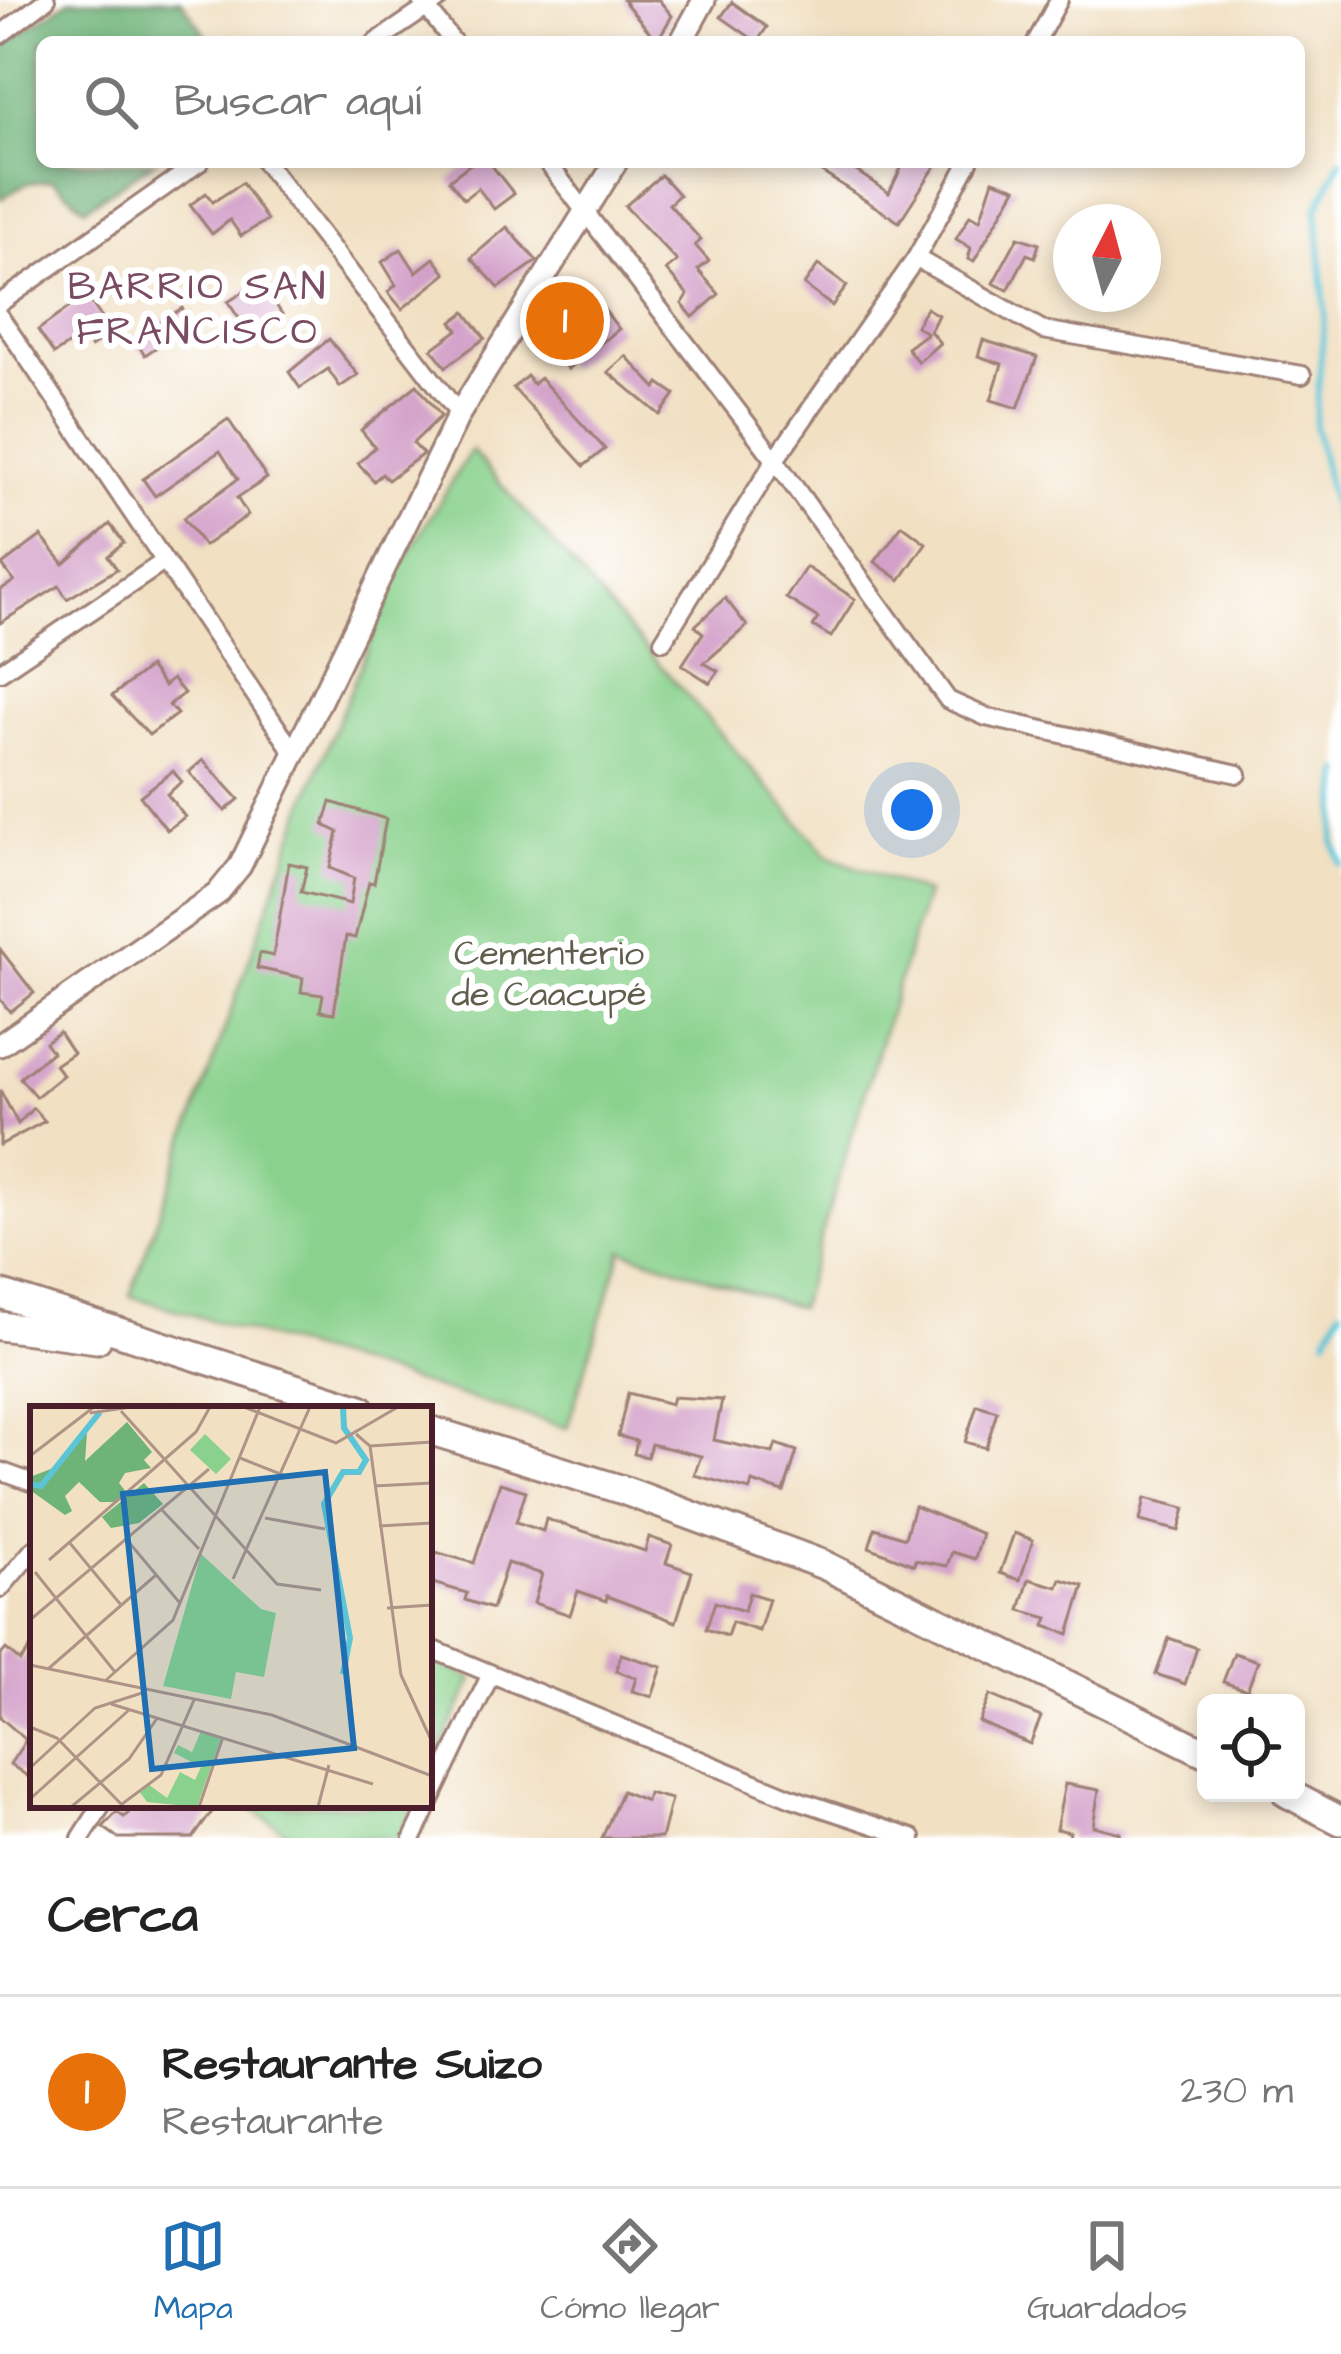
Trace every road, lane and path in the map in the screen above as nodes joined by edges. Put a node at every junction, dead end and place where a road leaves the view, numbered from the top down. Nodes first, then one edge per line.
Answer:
1 (46, 0) edge
2 (704, 0) edge
3 (1060, 0) edge
4 (429, 3) edge
5 (0, 35) edge
6 (384, 36) edge
7 (450, 36) edge
8 (684, 36) edge
9 (1039, 36) edge
10 (191, 168) edge
11 (270, 168) edge
12 (552, 168) edge
13 (613, 168) edge
14 (967, 168) edge
15 (588, 214) junction
16 (916, 258) junction
17 (0, 303) edge
18 (0, 317) edge
19 (1302, 375) dead end
20 (458, 414) junction
21 (775, 460) junction
22 (162, 562) junction
23 (663, 641) dead end
24 (0, 672) edge
25 (292, 750) junction
26 (1238, 774) dead end
27 (0, 1045) edge
28 (0, 1294) edge
29 (2, 1330) edge
30 (183, 1354) junction
31 (324, 1404) edge
32 (432, 1431) edge
33 (0, 1472) edge
34 (30, 1482) edge
35 (30, 1554) edge
36 (0, 1589) edge
37 (432, 1649) edge
38 (490, 1676) junction
39 (1197, 1749) edge
40 (432, 1798) edge
41 (1304, 1802) edge
42 (100, 1808) edge
43 (427, 1808) edge
44 (1341, 1821) edge
45 (81, 1838) edge
46 (413, 1838) edge
47 (912, 1838) edge

1 - 5 street
2 - 8 street
3 - 9 street
4 - 6 street
4 - 7 street
10 - 17 street
11 - 20 street
12 - 15 street
13 - 15 street
14 - 16 street
15 - 20 street
15 - 21 street
16 - 19 street
16 - 21 street
18 - 22 street
20 - 25 street
21 - 23 street
21 - 26 street
22 - 24 street
22 - 25 street
25 - 27 street
28 - 30 main road
29 - 30 main road
30 - 31 main road
32 - 39 main road
33 - 34 street
35 - 36 street
37 - 38 street
38 - 40 street
38 - 47 street
41 - 44 main road
42 - 45 street
43 - 46 street

